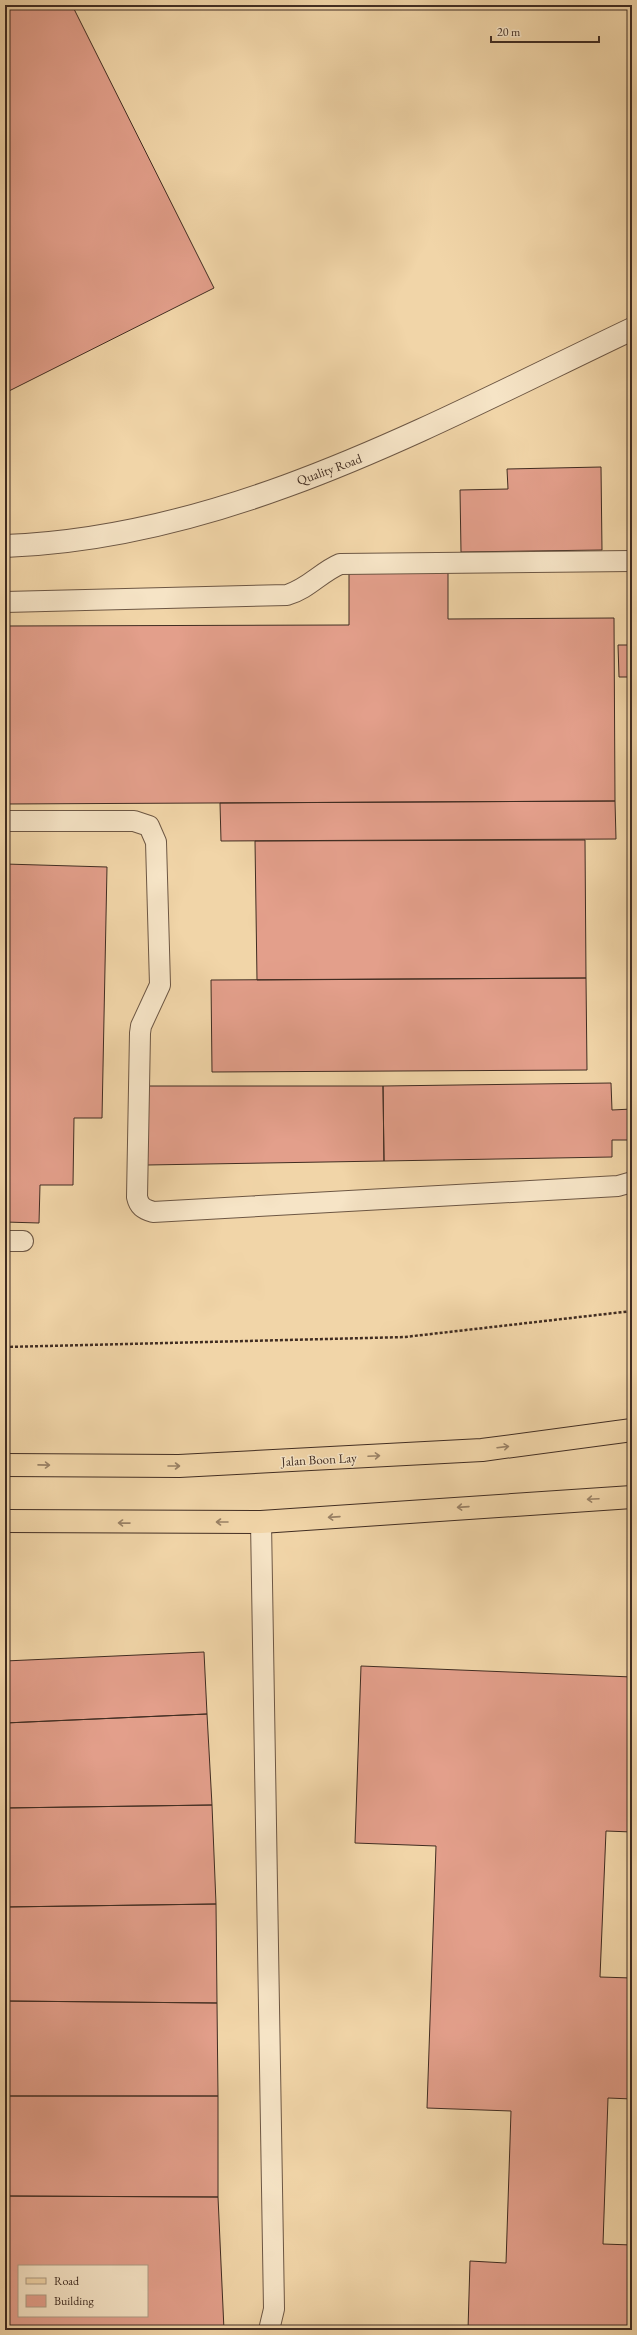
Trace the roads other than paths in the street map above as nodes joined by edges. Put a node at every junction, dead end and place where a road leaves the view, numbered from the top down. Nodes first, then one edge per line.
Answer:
1 (632, 329) edge
2 (5, 546) edge
3 (632, 561) edge
4 (5, 602) edge
5 (5, 821) edge
6 (632, 1182) edge
7 (632, 1430) edge
8 (5, 1465) edge
9 (632, 1497) edge
10 (5, 1522) edge
11 (261, 1522) junction
12 (269, 2330) edge

1 - 2 street, Quality Road
3 - 4 lane
5 - 6 lane
8 -> 7 main road, Jalan Boon Lay
9 -> 11 main road
11 -> 10 main road
11 - 12 lane

